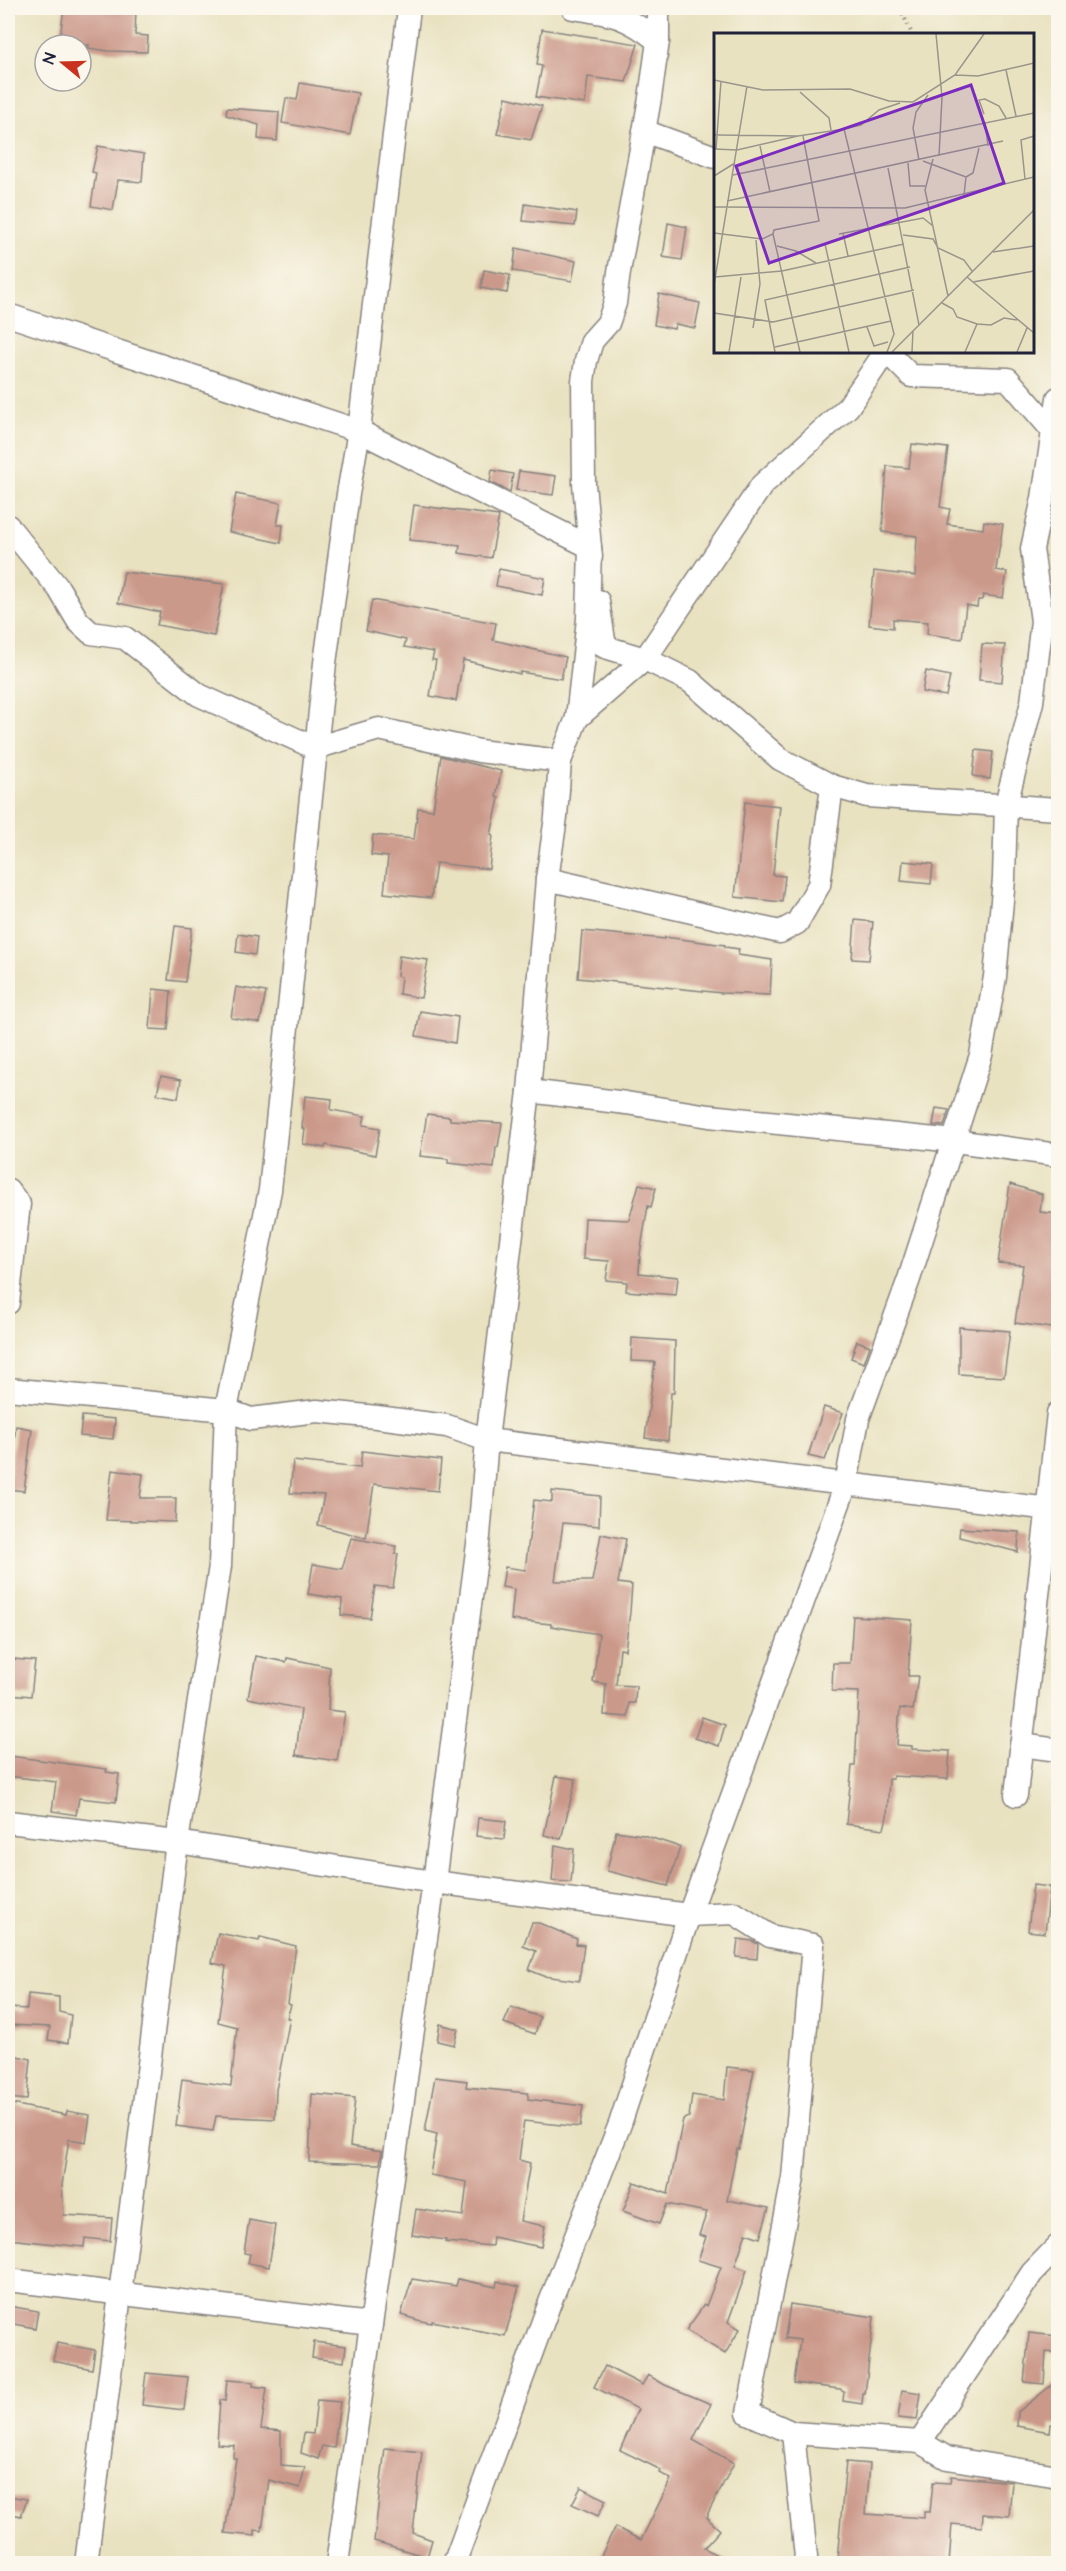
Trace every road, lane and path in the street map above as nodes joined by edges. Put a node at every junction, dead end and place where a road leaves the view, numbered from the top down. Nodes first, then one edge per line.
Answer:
1 (409, 8) edge
2 (573, 8) edge
3 (658, 8) edge
4 (900, 8) edge
5 (912, 33) edge
6 (658, 41) junction
7 (644, 131) junction
8 (714, 157) edge
9 (8, 315) edge
10 (885, 352) edge
11 (887, 352) edge
12 (1059, 398) edge
13 (359, 431) junction
14 (1053, 431) junction
15 (8, 526) edge
16 (590, 547) junction
17 (645, 659) junction
18 (577, 718) junction
19 (315, 748) junction
20 (560, 760) junction
21 (832, 786) junction
22 (1006, 804) junction
23 (1059, 809) edge
24 (547, 879) junction
25 (529, 1092) junction
26 (955, 1141) junction
27 (1059, 1155) edge
28 (8, 1190) edge
29 (8, 1303) edge
30 (8, 1389) edge
31 (226, 1410) junction
32 (1059, 1413) edge
33 (487, 1440) junction
34 (846, 1484) junction
35 (1053, 1509) edge
36 (1021, 1745) junction
37 (1059, 1750) edge
38 (1016, 1795) dead end
39 (8, 1822) edge
40 (177, 1842) junction
41 (434, 1882) junction
42 (689, 1915) junction
43 (1059, 2246) edge
44 (8, 2280) edge
45 (120, 2294) junction
46 (371, 2324) junction
47 (793, 2433) junction
48 (920, 2442) junction
49 (1059, 2476) edge
50 (86, 2564) edge
51 (337, 2564) edge
52 (454, 2564) edge
53 (804, 2564) edge

1 - 13 street
2 - 6 street
3 - 6 street
4 - 5 path
6 - 7 street
7 - 8 street
7 - 16 street
9 - 13 street
10 - 17 street
11 - 14 street
12 - 14 street
13 - 16 street
13 - 19 street
14 - 22 street
15 - 19 street
16 - 17 street
16 - 18 street
17 - 18 street
17 - 21 street
18 - 20 street
19 - 20 street
19 - 31 street
20 - 24 street
21 - 22 street
21 - 24 street
22 - 23 street
22 - 26 street
24 - 25 street
25 - 26 street
25 - 33 street
26 - 27 street
26 - 34 street
28 - 29 street
30 - 31 street
31 - 33 street
31 - 40 street
32 - 35 street
33 - 34 street
33 - 41 street
34 - 35 street
34 - 42 street
35 - 36 street
36 - 37 street
36 - 38 street
39 - 40 street
40 - 41 street
40 - 45 street
41 - 42 street
41 - 46 street
42 - 47 street
42 - 52 street
43 - 48 street
44 - 45 street
45 - 46 street
45 - 50 street
46 - 51 street
47 - 48 street
47 - 53 street
48 - 49 street

